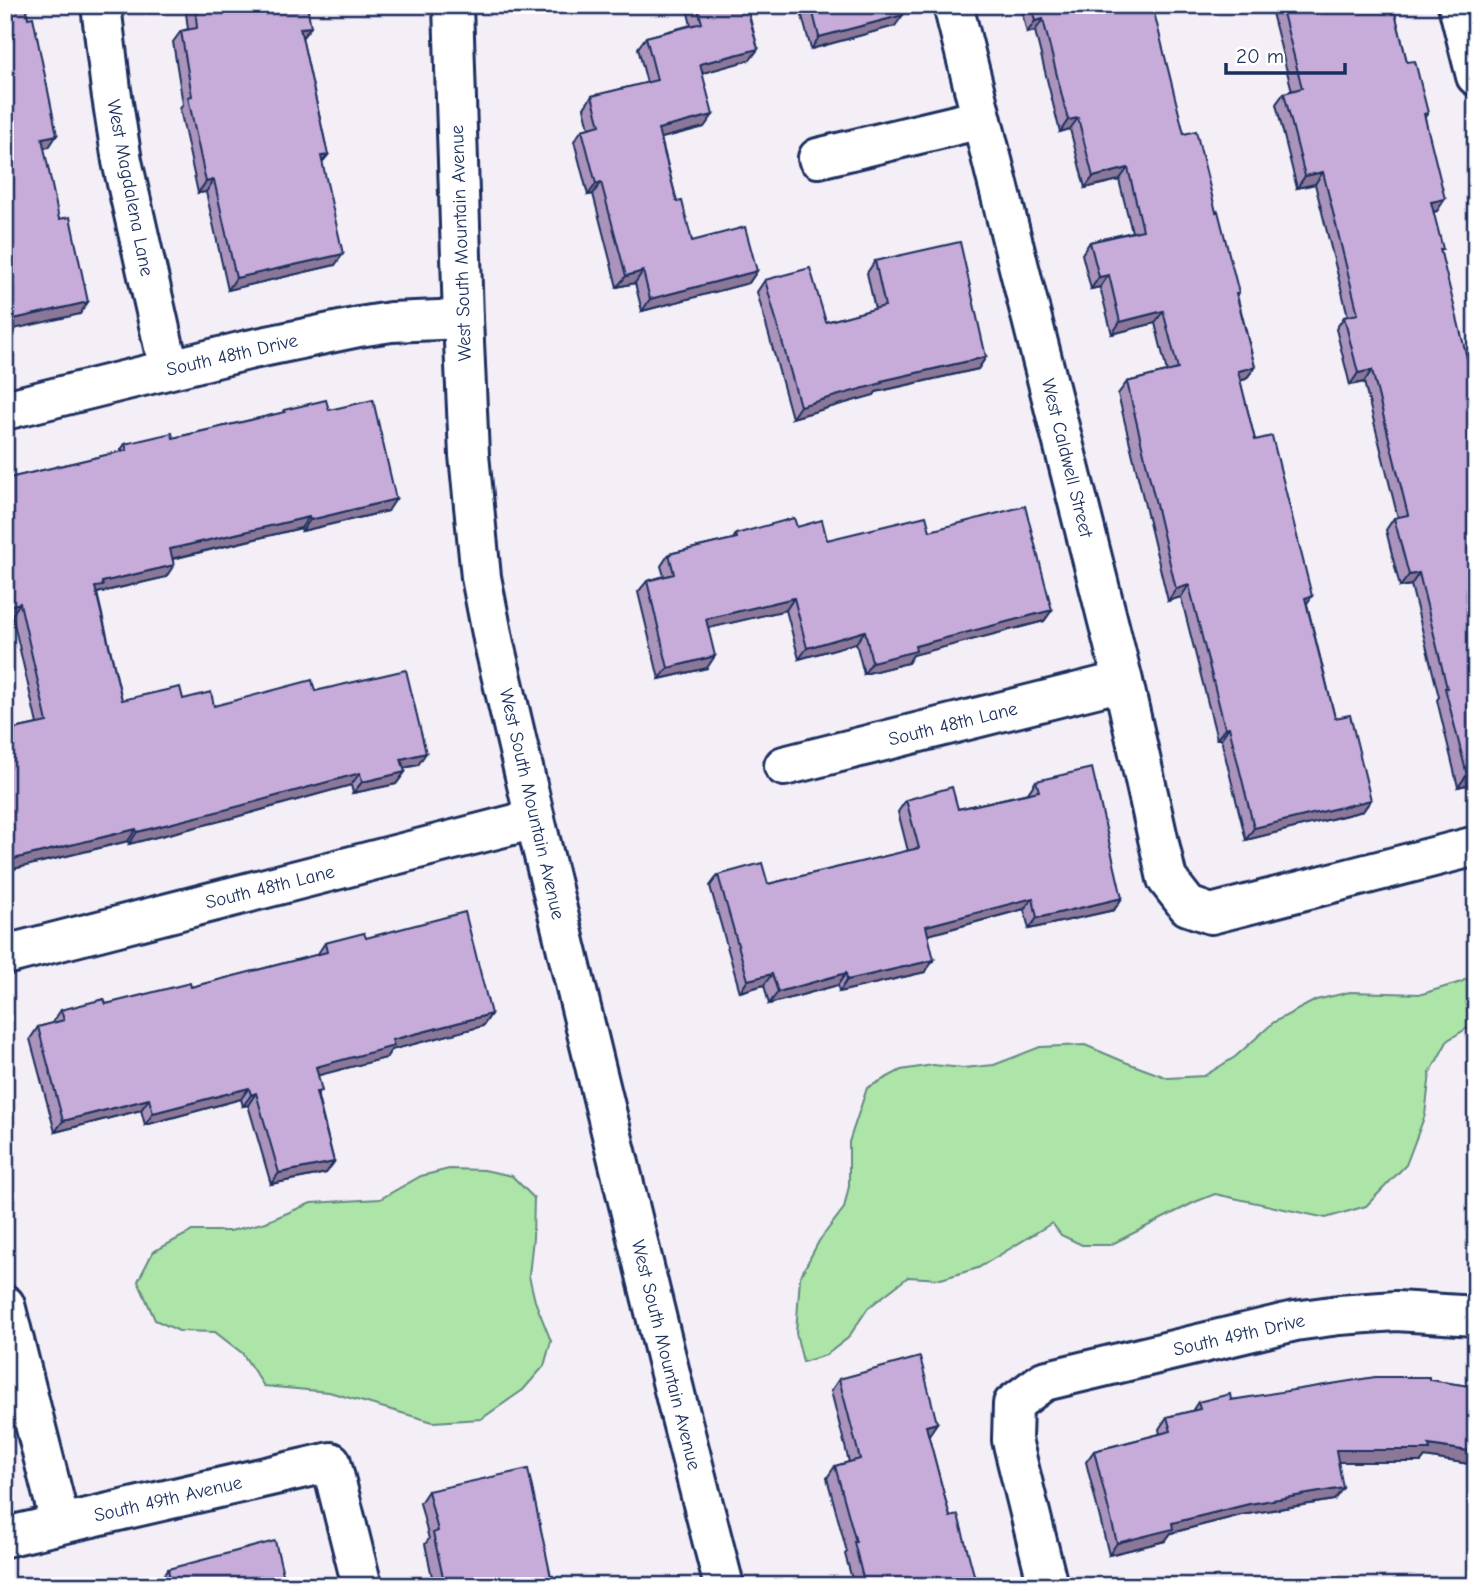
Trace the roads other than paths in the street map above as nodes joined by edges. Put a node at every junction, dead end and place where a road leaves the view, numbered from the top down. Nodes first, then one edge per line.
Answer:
1 (101, 5) edge
2 (453, 5) edge
3 (953, 5) edge
4 (1458, 5) edge
5 (1476, 76) edge
6 (981, 119) junction
7 (818, 158) dead end
8 (463, 319) junction
9 (169, 369) junction
10 (5, 410) edge
11 (1123, 681) junction
12 (784, 766) dead end
13 (534, 820) junction
14 (1476, 845) edge
15 (5, 955) edge
16 (5, 1305) edge
17 (1476, 1316) edge
18 (60, 1523) junction
19 (5, 1536) edge
20 (362, 1586) edge
21 (724, 1586) edge
22 (1048, 1586) edge

1 - 9 street, West Magdalena Lane
2 - 8 street, West South Mountain Avenue
3 - 6 street, West Caldwell Street
4 - 5 street
6 - 7 street
6 - 11 street, West Caldwell Street
8 - 9 street, South 48th Drive
8 - 13 street, West South Mountain Avenue
9 - 10 street, South 48th Drive
11 - 12 street, South 48th Lane
11 - 14 street, West Caldwell Street
13 - 15 street, South 48th Lane
13 - 21 street, West South Mountain Avenue
16 - 18 street
17 - 22 street, South 49th Drive
18 - 19 street, South 49th Avenue
18 - 20 street, South 49th Avenue

